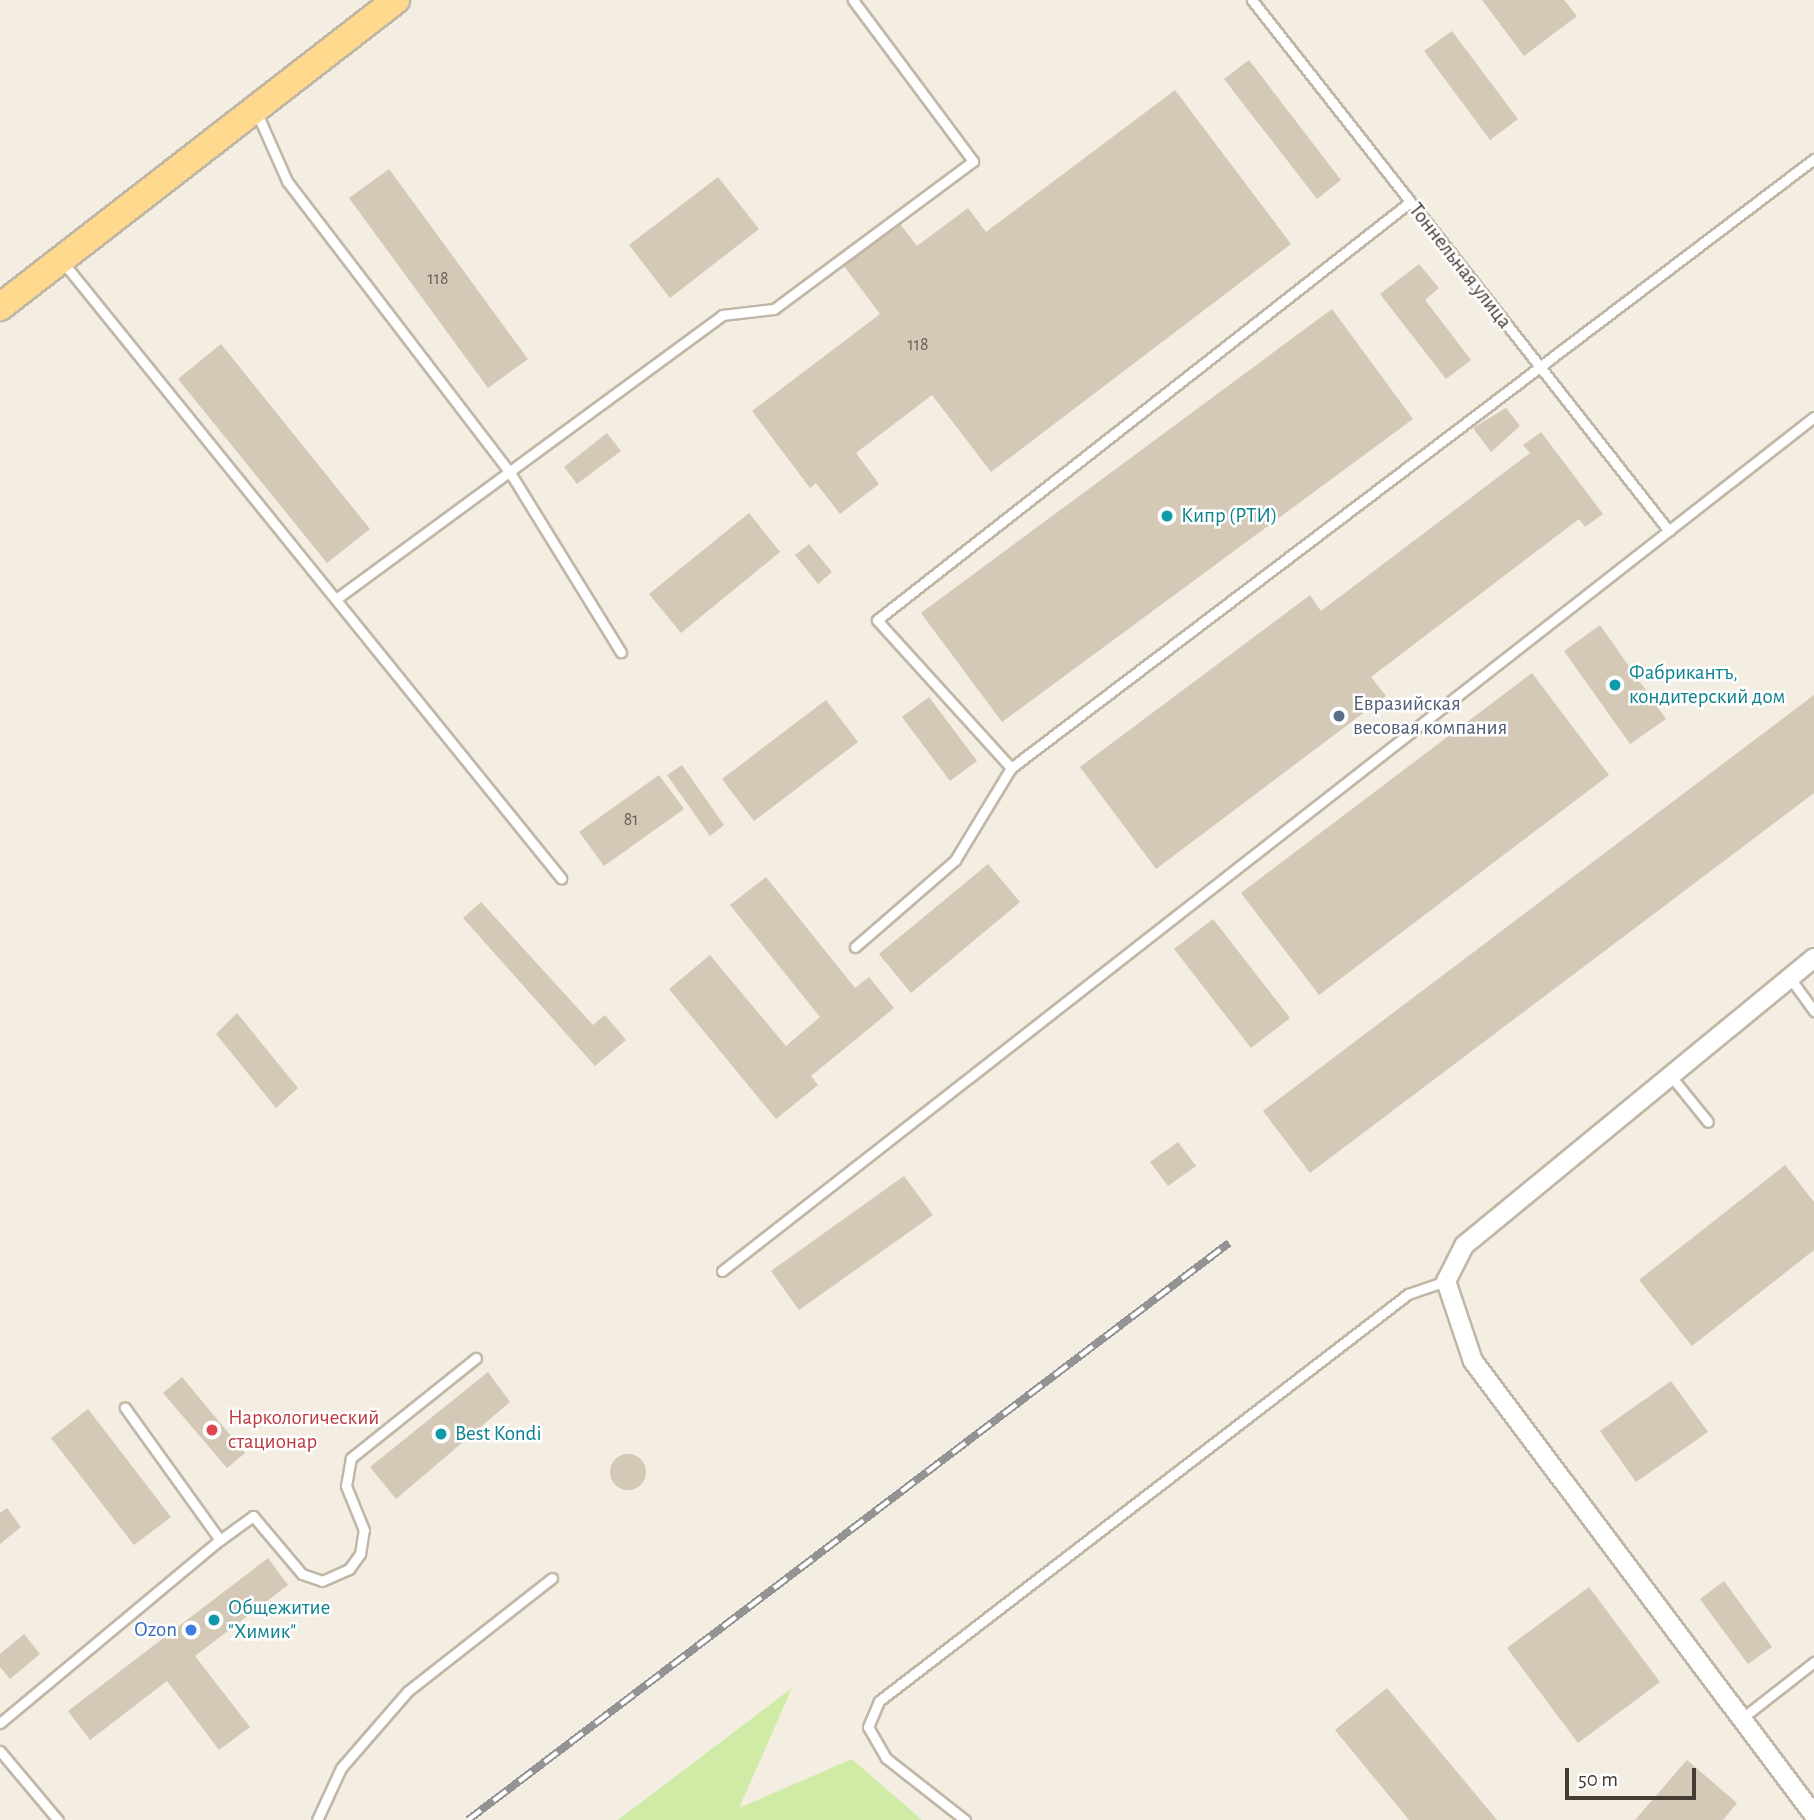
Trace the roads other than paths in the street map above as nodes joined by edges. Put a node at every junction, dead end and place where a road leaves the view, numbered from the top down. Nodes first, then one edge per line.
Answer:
1 (396, 0) edge
2 (852, 0) edge
3 (1252, 0) edge
4 (255, 109) junction
5 (1814, 159) edge
6 (1410, 202) junction
7 (61, 259) junction
8 (0, 307) edge
9 (1540, 370) junction
10 (1814, 417) edge
11 (509, 471) junction
12 (1669, 530) junction
13 (336, 599) junction
14 (621, 652) dead end
15 (1011, 768) junction
16 (561, 878) dead end
17 (855, 947) dead end
18 (1814, 958) edge
19 (1789, 976) junction
20 (1814, 1011) edge
21 (1670, 1075) junction
22 (1708, 1122) dead end
23 (722, 1270) dead end
24 (1446, 1281) junction
25 (476, 1358) dead end
26 (125, 1408) dead end
27 (220, 1540) junction
28 (552, 1578) dead end
29 (1814, 1662) edge
30 (1741, 1719) junction
31 (0, 1723) edge
32 (0, 1751) edge
33 (1814, 1815) edge
34 (58, 1820) edge
35 (317, 1820) edge
36 (965, 1820) edge

1 - 4 main road
2 - 11 lane
3 - 6 lane, Тоннельная улица
4 - 7 main road
4 - 11 lane
5 - 9 lane
6 - 9 lane, Тоннельная улица
6 - 15 lane
7 - 8 main road
7 - 13 lane
9 - 12 lane, Тоннельная улица
9 - 15 lane
10 - 12 lane
11 - 13 lane
11 - 14 lane
12 - 23 lane
13 - 16 lane
15 - 17 lane
18 - 19 street
19 - 20 lane
19 - 21 street
21 - 22 lane
21 - 24 street
24 - 30 street
24 - 36 lane
25 - 27 lane
26 - 27 lane
27 - 31 lane
28 - 35 lane
29 - 30 lane
30 - 33 street
32 - 34 lane

